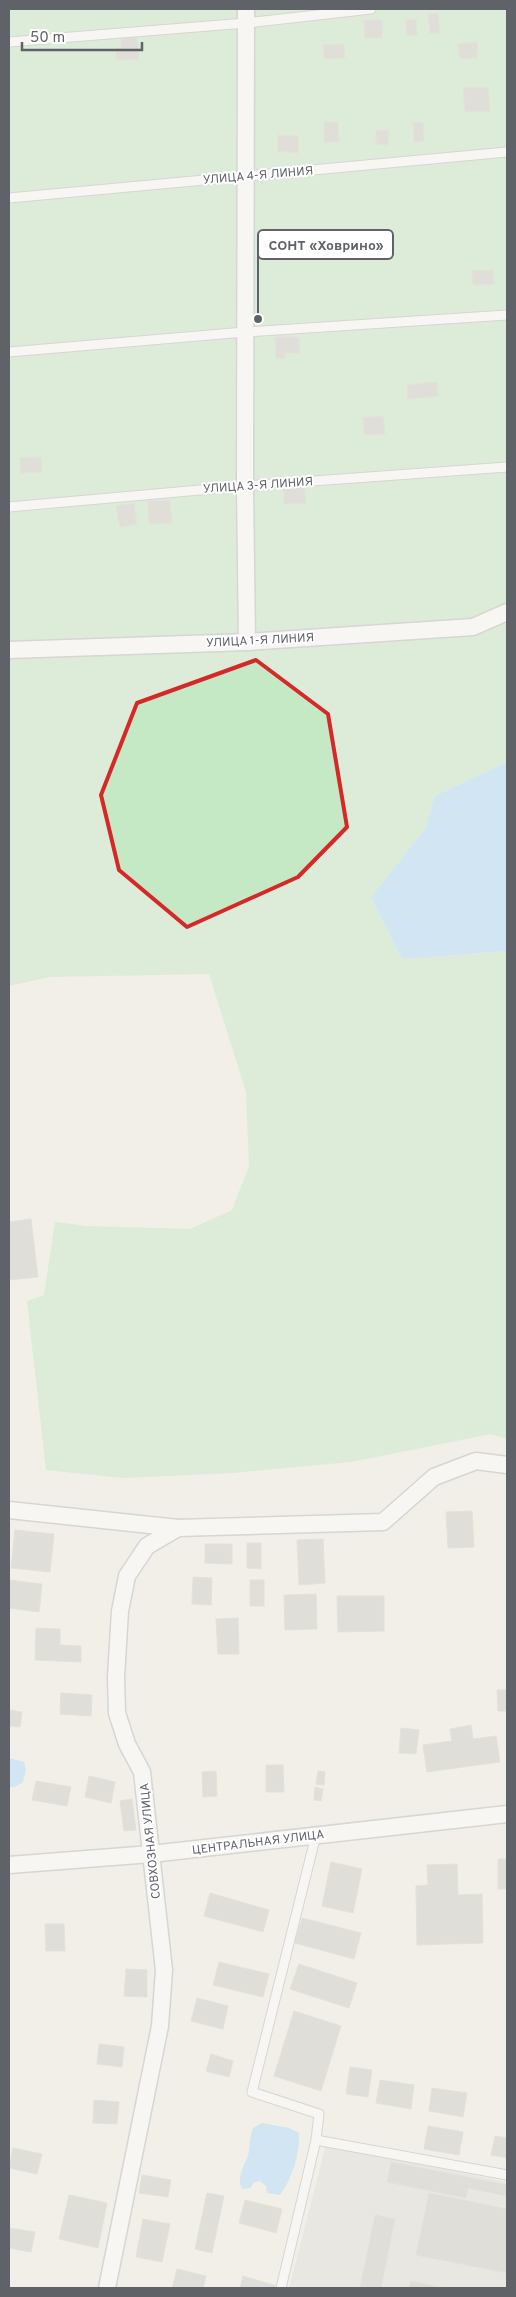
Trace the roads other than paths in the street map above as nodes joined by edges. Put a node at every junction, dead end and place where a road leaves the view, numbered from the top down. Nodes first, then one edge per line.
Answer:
1 (371, 9) edge
2 (246, 16) edge
3 (9, 42) edge
4 (507, 152) edge
5 (247, 176) junction
6 (9, 198) edge
7 (507, 315) edge
8 (245, 332) junction
9 (9, 352) edge
10 (507, 467) edge
11 (245, 486) junction
12 (9, 507) edge
13 (507, 612) edge
14 (247, 642) junction
15 (9, 650) edge
16 (507, 1465) edge
17 (9, 1510) edge
18 (178, 1528) junction
19 (507, 1814) edge
20 (316, 1835) junction
21 (151, 1854) junction
22 (9, 1865) edge
23 (316, 2140) junction
24 (507, 2175) edge
25 (107, 2288) edge
26 (280, 2288) edge

1 - 2 lane
2 - 3 lane
2 - 5 street
4 - 5 lane, УЛИЦА 4-Я ЛИНИЯ
5 - 6 lane, УЛИЦА 4-Я ЛИНИЯ
5 - 8 street
7 - 8 lane
8 - 9 lane
8 - 11 street
10 - 11 lane, УЛИЦА 3-Я ЛИНИЯ
11 - 12 lane, УЛИЦА 3-Я ЛИНИЯ
11 - 14 street
13 - 14 street, УЛИЦА 1-Я ЛИНИЯ
14 - 15 street, УЛИЦА 1-Я ЛИНИЯ
16 - 18 street, СОВХОЗНАЯ УЛИЦА
17 - 18 street
18 - 21 street, СОВХОЗНАЯ УЛИЦА
19 - 20 street, ЦЕНТРАЛЬНАЯ УЛИЦА
20 - 21 street, ЦЕНТРАЛЬНАЯ УЛИЦА
20 - 23 lane
21 - 22 street, ЦЕНТРАЛЬНАЯ УЛИЦА
21 - 25 street, СОВХОЗНАЯ УЛИЦА
23 - 24 lane
23 - 26 lane

